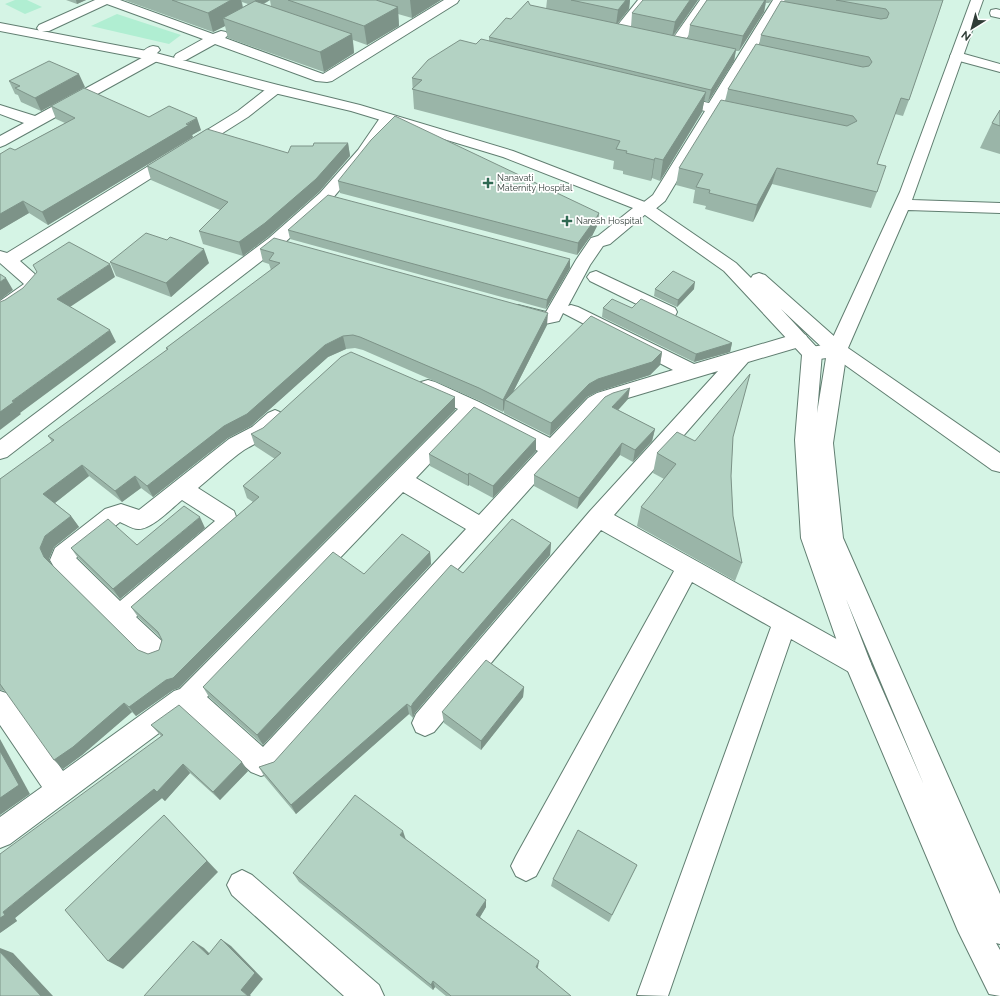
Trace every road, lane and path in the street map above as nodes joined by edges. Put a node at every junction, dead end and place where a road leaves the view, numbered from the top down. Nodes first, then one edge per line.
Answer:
1 (105, 0) edge
2 (108, 0) edge
3 (450, 0) edge
4 (706, 0) edge
5 (975, 0) edge
6 (627, 3) dead end
7 (643, 3) edge
8 (776, 5) edge
9 (760, 7) edge
10 (788, 12) edge
11 (0, 20) edge
12 (400, 20) dead end
13 (414, 25) junction
14 (0, 27) edge
15 (44, 28) junction
16 (232, 28) edge
17 (605, 28) edge
18 (620, 31) junction
19 (634, 34) edge
20 (213, 39) junction
21 (662, 41) edge
22 (676, 44) junction
23 (356, 47) dead end
24 (691, 47) edge
25 (371, 52) junction
26 (151, 54) junction
27 (729, 55) edge
28 (746, 56) junction
29 (762, 56) edge
30 (957, 56) junction
31 (181, 57) junction
32 (1000, 68) edge
33 (275, 89) junction
34 (660, 96) edge
35 (0, 109) edge
36 (713, 109) junction
37 (387, 118) junction
38 (759, 118) edge
39 (38, 122) junction
40 (0, 142) edge
41 (1000, 194) edge
42 (905, 198) junction
43 (649, 206) junction
44 (1000, 208) edge
45 (4, 259) edge
46 (596, 276) dead end
47 (499, 305) edge
48 (0, 310) edge
49 (571, 311) dead end
50 (685, 320) edge
51 (805, 346) junction
52 (837, 350) junction
53 (742, 352) junction
54 (694, 372) junction
55 (406, 378) edge
56 (288, 406) edge
57 (472, 407) junction
58 (552, 449) junction
59 (0, 450) edge
60 (1000, 464) edge
61 (401, 480) junction
62 (182, 489) junction
63 (598, 517) junction
64 (481, 527) junction
65 (688, 567) junction
66 (120, 616) junction
67 (785, 622) junction
68 (155, 651) edge
69 (858, 664) junction
70 (188, 700) junction
71 (0, 703) edge
72 (425, 723) dead end
73 (60, 790) junction
74 (0, 834) edge
75 (526, 866) dead end
76 (242, 885) dead end
77 (1000, 929) edge
78 (1000, 983) edge
79 (652, 995) dead end
80 (368, 996) edge

1 - 15 street
2 - 20 street
3 - 13 street
4 - 22 street
5 - 30 street
6 - 7 street
7 - 18 street
8 - 9 street
8 - 10 street
8 - 28 street
11 - 15 street
12 - 13 street
13 - 25 street
14 - 26 street
15 - 26 street
16 - 20 street
17 - 18 street
18 - 19 street
20 - 25 street
20 - 31 street
21 - 22 street
22 - 24 street
23 - 25 street
26 - 31 street
26 - 33 street
26 - 39 street
27 - 28 street
28 - 29 street
28 - 36 street
30 - 32 street
30 - 42 street
31 - 43 street
33 - 37 street
33 - 45 street
34 - 36 street
35 - 39 street
36 - 38 street
36 - 43 street
37 - 43 street
37 - 59 street
39 - 40 street
41 - 42 street
42 - 44 street
42 - 52 street
43 - 47 street
43 - 51 street
43 - 52 street
45 - 48 street
46 - 50 street
49 - 54 street
51 - 52 street
51 - 53 street
51 - 69 street
52 - 60 street
52 - 77 street
53 - 54 street
53 - 63 street
54 - 58 street
55 - 57 street
56 - 62 street
57 - 58 street
57 - 61 street
58 - 64 street
61 - 64 street
61 - 70 street
62 - 66 street
62 - 66 street
63 - 65 street
63 - 72 street
64 - 70 street
65 - 67 street
65 - 75 street
66 - 68 street
67 - 69 street
67 - 79 street
69 - 78 street
70 - 73 street
71 - 73 street
73 - 74 street
76 - 80 street

